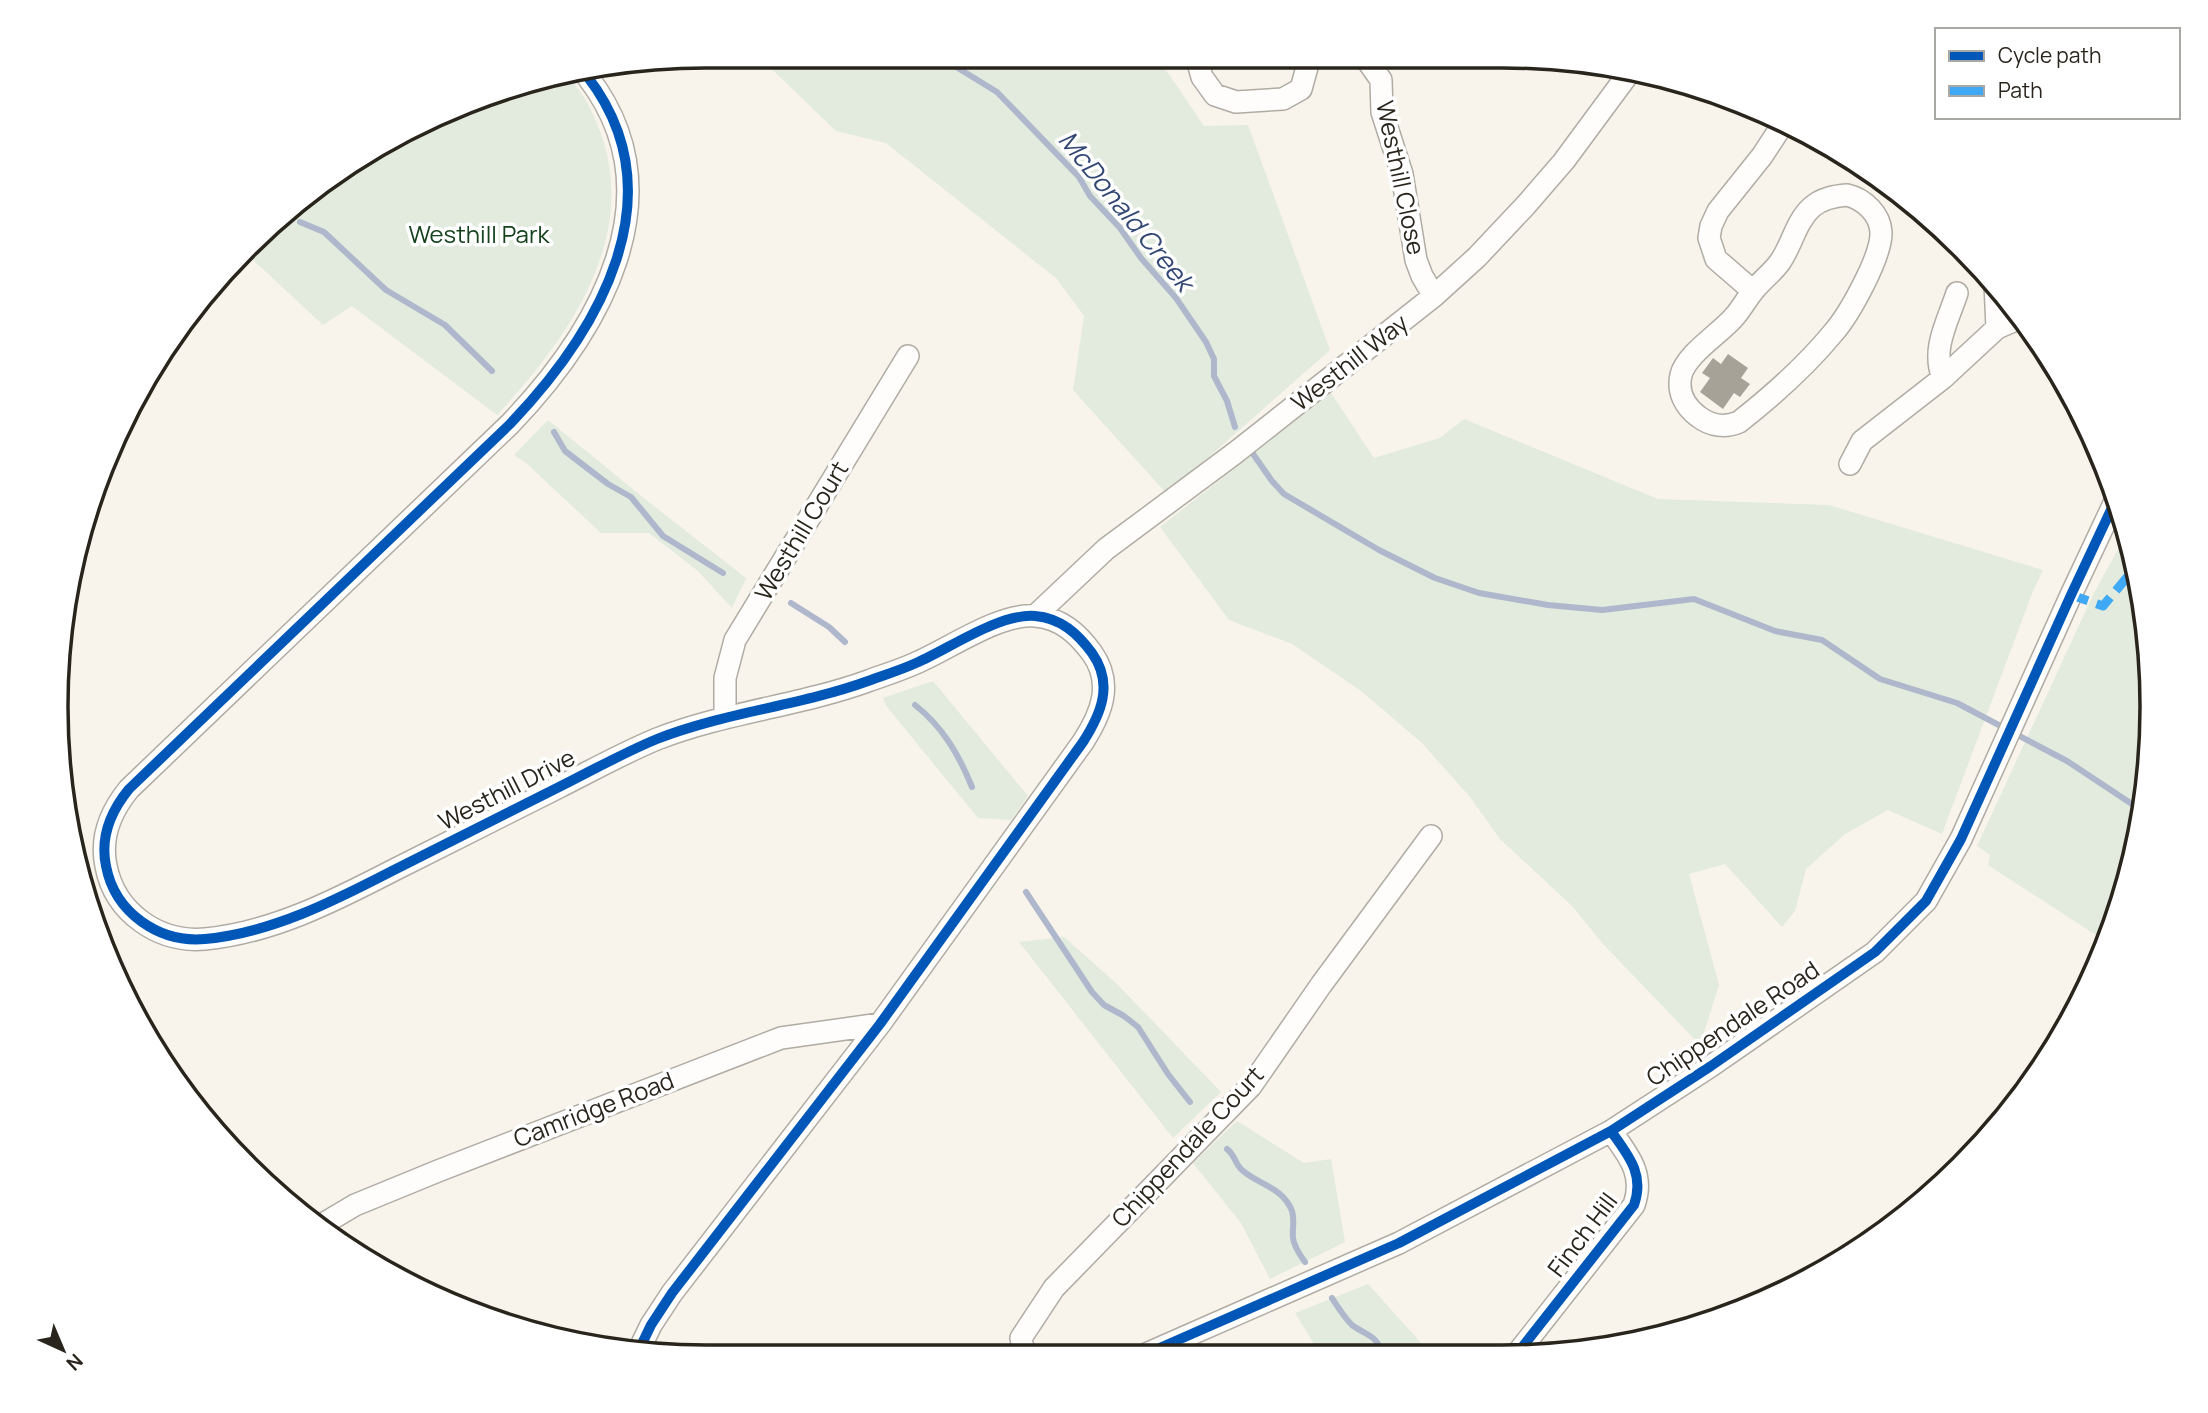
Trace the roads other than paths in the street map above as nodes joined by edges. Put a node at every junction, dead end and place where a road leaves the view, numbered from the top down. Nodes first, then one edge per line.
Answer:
1 (1199, 68) edge
2 (1306, 68) edge
3 (1373, 68) edge
4 (589, 80) edge
5 (1623, 81) edge
6 (1778, 131) edge
7 (1753, 291) junction
8 (1957, 293) dead end
9 (1434, 296) junction
10 (1996, 304) edge
11 (2011, 322) edge
12 (1997, 328) junction
13 (908, 356) dead end
14 (1943, 378) junction
15 (1850, 464) dead end
16 (2110, 514) edge
17 (1035, 616) junction
18 (725, 716) junction
19 (1431, 836) dead end
20 (880, 1024) junction
21 (1611, 1131) junction
22 (329, 1221) edge
23 (643, 1341) edge
24 (1525, 1344) edge
25 (1022, 1345) edge
26 (1167, 1345) edge

1 - 2 street
3 - 9 street, Westhill Close
4 - 18 street, Westhill Drive
5 - 9 street, Westhill Way
6 - 7 street
7 - 7 street
8 - 14 street
9 - 17 street, Westhill Way
10 - 12 street
11 - 12 street
12 - 14 street
13 - 18 street, Westhill Court
14 - 15 street
16 - 21 street, Chippendale Road
17 - 18 street, Westhill Drive
17 - 20 street, Westhill Drive
19 - 25 street, Chippendale Court
20 - 22 street, Camridge Road
20 - 23 street, Westhill Drive
21 - 24 street, Finch Hill
21 - 26 street, Chippendale Road

